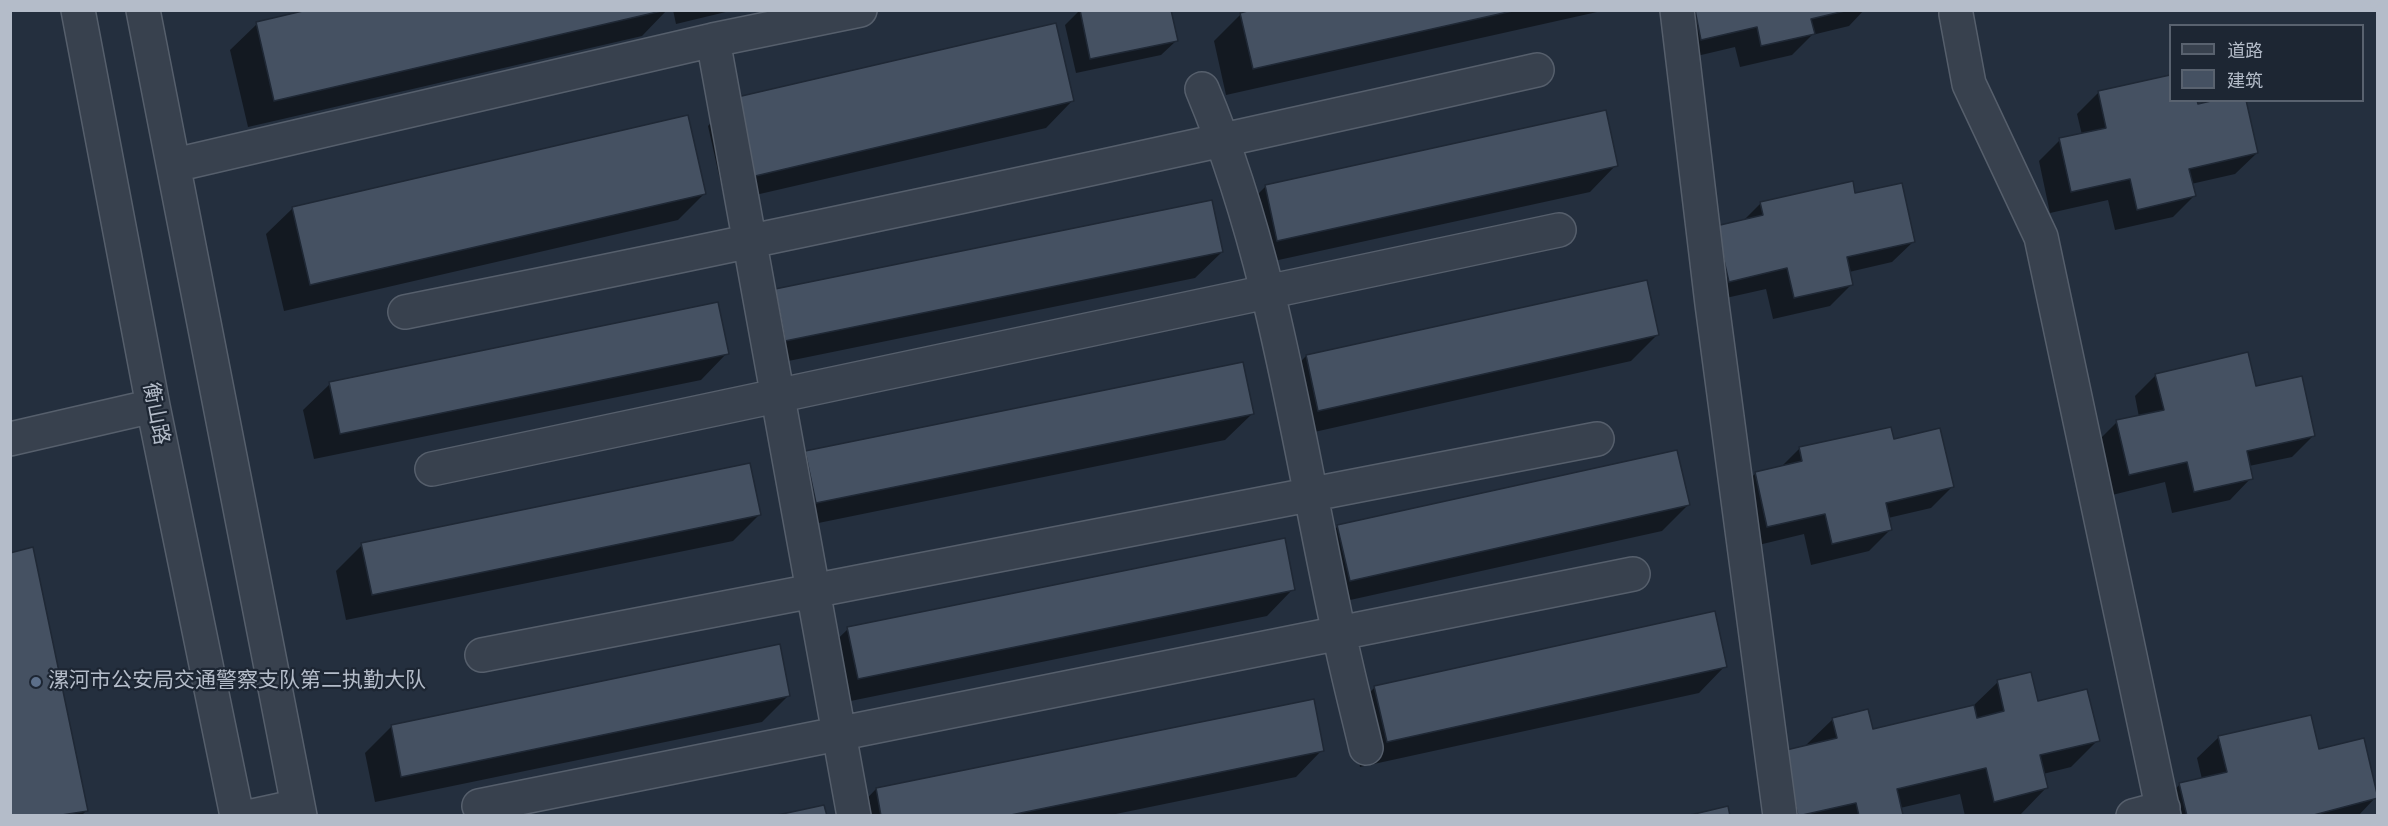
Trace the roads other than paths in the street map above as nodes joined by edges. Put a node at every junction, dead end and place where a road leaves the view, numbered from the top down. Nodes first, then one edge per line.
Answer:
1 (78, 10) edge
2 (143, 10) edge
3 (860, 10) edge
4 (1677, 10) edge
5 (1956, 14) dead end
6 (713, 40) junction
7 (1537, 70) dead end
8 (1202, 89) dead end
9 (1224, 141) junction
10 (175, 165) junction
11 (1559, 230) dead end
12 (750, 243) junction
13 (1269, 292) junction
14 (405, 312) dead end
15 (777, 397) junction
16 (153, 406) junction
17 (10, 439) edge
18 (1597, 439) dead end
19 (432, 470) dead end
20 (1312, 496) junction
21 (1633, 574) dead end
22 (813, 591) junction
23 (1339, 633) junction
24 (482, 656) dead end
25 (839, 734) junction
26 (1366, 748) dead end
27 (479, 806) dead end
28 (299, 811) edge
29 (2154, 813) edge
30 (237, 816) edge
31 (252, 816) edge
32 (854, 816) edge
33 (1780, 816) edge

1 - 16 street, 衡山路
2 - 10 street
3 - 6 street
4 - 33 street
5 - 29 street
6 - 10 street
6 - 12 street
7 - 9 street
8 - 9 street
9 - 12 street
9 - 13 street
10 - 28 street
11 - 13 street
12 - 14 street
12 - 15 street
13 - 15 street
13 - 20 street
15 - 19 street
15 - 22 street
16 - 17 street
16 - 30 street, 衡山路
18 - 20 street
20 - 22 street
20 - 23 street
21 - 23 street
22 - 24 street
22 - 25 street
23 - 25 street
23 - 26 street
25 - 27 street
25 - 32 street
28 - 31 street

